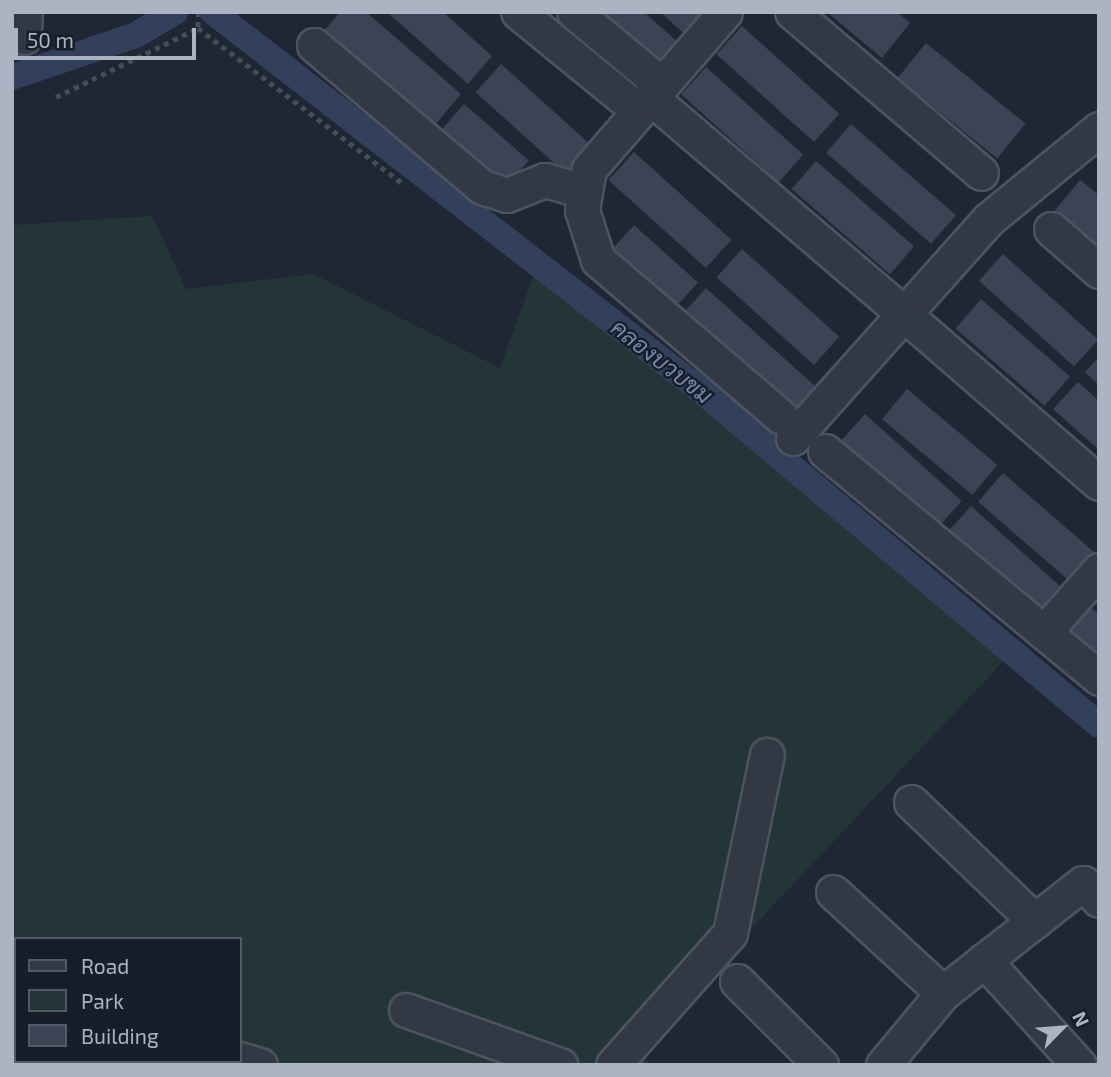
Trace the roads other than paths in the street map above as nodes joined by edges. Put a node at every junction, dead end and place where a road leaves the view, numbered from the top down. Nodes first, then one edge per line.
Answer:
1 (518, 12) edge
2 (574, 12) edge
3 (725, 12) edge
4 (792, 12) edge
5 (314, 45) dead end
6 (650, 97) junction
7 (1099, 129) edge
8 (981, 173) dead end
9 (581, 190) junction
10 (1051, 229) dead end
11 (1099, 271) edge
12 (904, 314) junction
13 (825, 451) dead end
14 (1099, 483) edge
15 (1099, 570) edge
16 (1044, 632) junction
17 (1099, 678) edge
18 (767, 755) dead end
19 (911, 802) dead end
20 (1094, 885) edge
21 (833, 892) dead end
22 (1035, 920) junction
23 (984, 960) junction
24 (737, 981) dead end
25 (943, 993) junction
26 (406, 1010) dead end
27 (242, 1060) edge
28 (891, 1062) edge
29 (260, 1065) edge
30 (560, 1065) edge
31 (613, 1065) edge
32 (821, 1065) edge
33 (1079, 1065) edge

1 - 6 street
2 - 6 street
3 - 6 street
4 - 8 street
5 - 9 street
6 - 9 street
6 - 12 street
7 - 12 street
9 - 12 street
10 - 11 street
12 - 14 street
13 - 16 street
15 - 16 street
16 - 17 street
18 - 31 street
19 - 22 street
20 - 22 street
21 - 25 street
22 - 23 street
23 - 25 street
23 - 33 street
24 - 32 street
25 - 28 street
26 - 30 street
27 - 29 street

